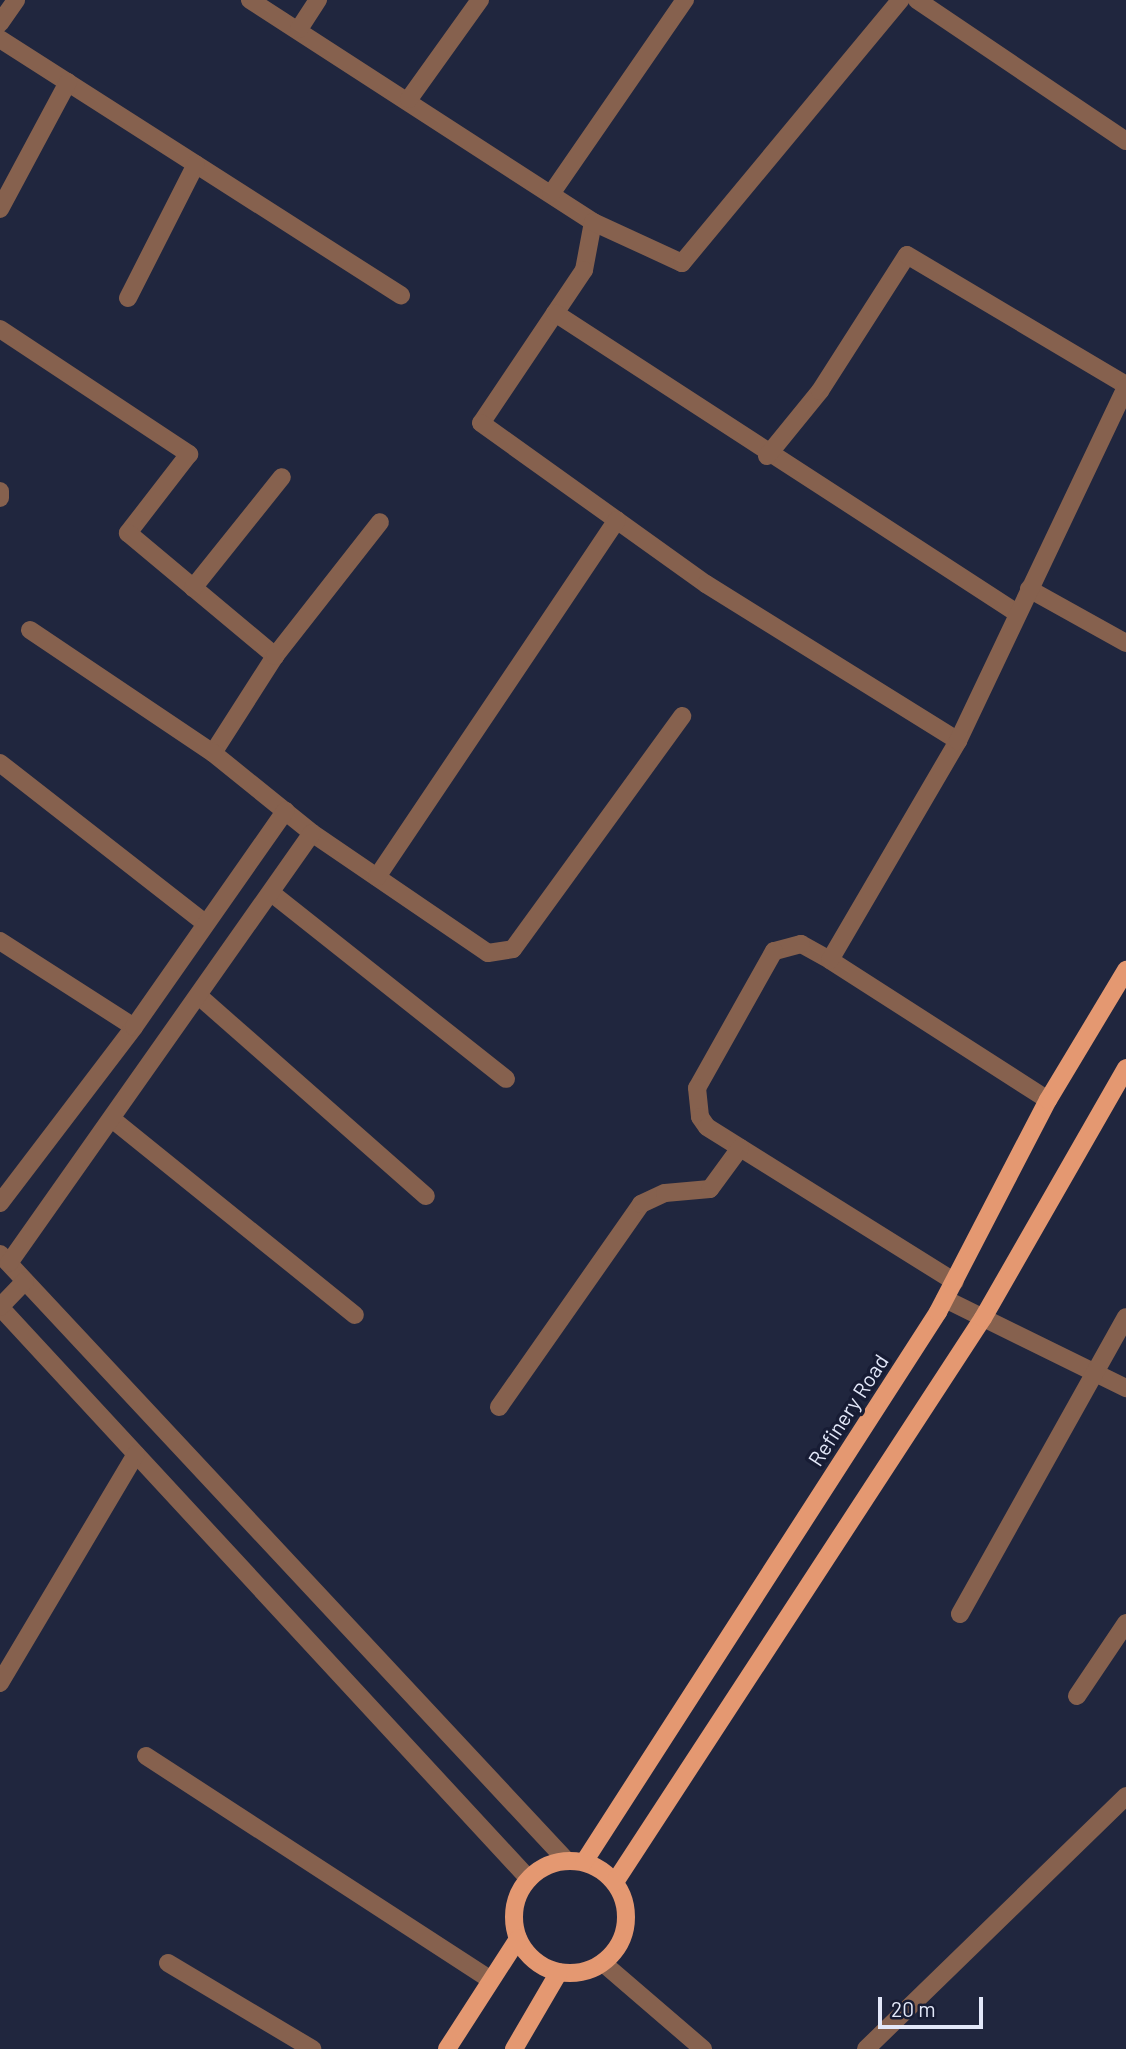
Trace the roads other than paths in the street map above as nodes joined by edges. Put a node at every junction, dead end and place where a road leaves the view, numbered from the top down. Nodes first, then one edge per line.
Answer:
1 (16, 0) edge
2 (250, 0) edge
3 (318, 0) edge
4 (480, 0) edge
5 (685, 0) edge
6 (900, 0) edge
7 (917, 0) edge
8 (0, 23) edge
9 (299, 29) junction
10 (0, 39) edge
11 (68, 82) junction
12 (409, 99) junction
13 (1126, 141) edge
14 (196, 164) junction
15 (551, 194) junction
16 (0, 209) edge
17 (593, 222) junction
18 (401, 295) dead end
19 (128, 298) dead end
20 (555, 313) junction
21 (0, 329) edge
22 (1126, 386) edge
23 (767, 456) junction
24 (282, 477) dead end
25 (0, 491) edge
26 (0, 498) edge
27 (617, 520) junction
28 (380, 522) dead end
29 (194, 587) junction
30 (1029, 589) junction
31 (1017, 613) junction
32 (30, 630) dead end
33 (1126, 643) edge
34 (275, 656) junction
35 (682, 716) dead end
36 (958, 741) junction
37 (213, 753) junction
38 (0, 763) edge
39 (285, 811) junction
40 (312, 833) junction
41 (377, 877) junction
42 (274, 895) junction
43 (206, 924) junction
44 (0, 941) edge
45 (830, 960) junction
46 (1126, 970) edge
47 (200, 997) junction
48 (134, 1027) junction
49 (1126, 1068) edge
50 (506, 1079) dead end
51 (1048, 1100) junction
52 (112, 1119) junction
53 (740, 1148) junction
54 (426, 1196) dead end
55 (0, 1203) edge
56 (5, 1259) edge
57 (25, 1281) junction
58 (955, 1282) junction
59 (945, 1299) junction
60 (0, 1307) edge
61 (355, 1315) dead end
62 (1126, 1317) edge
63 (983, 1318) junction
64 (1093, 1372) junction
65 (1126, 1388) edge
66 (499, 1407) dead end
67 (136, 1454) junction
68 (960, 1614) dead end
69 (1126, 1623) edge
70 (0, 1683) edge
71 (1077, 1696) dead end
72 (146, 1756) dead end
73 (1126, 1796) edge
74 (575, 1861) junction
75 (529, 1879) junction
76 (615, 1882) junction
77 (518, 1939) junction
78 (168, 1963) dead end
79 (603, 1963) junction
80 (559, 1972) junction
81 (491, 1980) junction
82 (312, 2049) edge
83 (447, 2049) edge
84 (514, 2049) edge
85 (703, 2049) edge
86 (866, 2049) edge

1 - 8 street
2 - 9 street
3 - 9 street
4 - 12 street
5 - 15 street
6 - 17 street
7 - 13 street
9 - 12 street
10 - 11 street
11 - 14 street
11 - 16 street
12 - 15 street
14 - 18 street
14 - 19 street
15 - 17 street
17 - 20 street
20 - 23 street
20 - 27 street
21 - 29 street
22 - 23 street
22 - 30 street
23 - 31 street
24 - 29 street
25 - 26 street
27 - 36 street
27 - 41 street
28 - 34 street
29 - 34 street
30 - 31 street
30 - 33 street
31 - 36 street
32 - 37 street
34 - 37 street
35 - 41 street
36 - 45 street
37 - 39 street
38 - 43 street
39 - 40 street
39 - 43 street
40 - 41 street
40 - 42 street
42 - 47 street
42 - 50 street
43 - 48 street
44 - 48 street
45 - 51 street
45 - 53 street
46 - 51 main road, Refinery Road
47 - 52 street
47 - 54 street
48 - 55 street
49 - 63 main road
51 - 58 main road, Refinery Road
52 - 56 street
52 - 61 street
53 - 58 street
53 - 66 street
56 - 57 street
57 - 60 street
57 - 74 street
58 - 59 main road, Refinery Road
59 - 63 street
59 - 74 main road, Refinery Road
60 - 67 street
62 - 64 street
63 - 64 street
63 - 76 main road
64 - 65 street
64 - 68 street
67 - 70 street
67 - 75 street
69 - 71 street
72 - 81 street
73 - 86 street
74 - 75 main road
74 - 76 main road
75 - 77 main road
76 - 79 main road
77 - 80 main road
77 - 81 main road
78 - 82 street
79 - 80 main road
79 - 85 street
80 - 84 main road
81 - 83 main road

